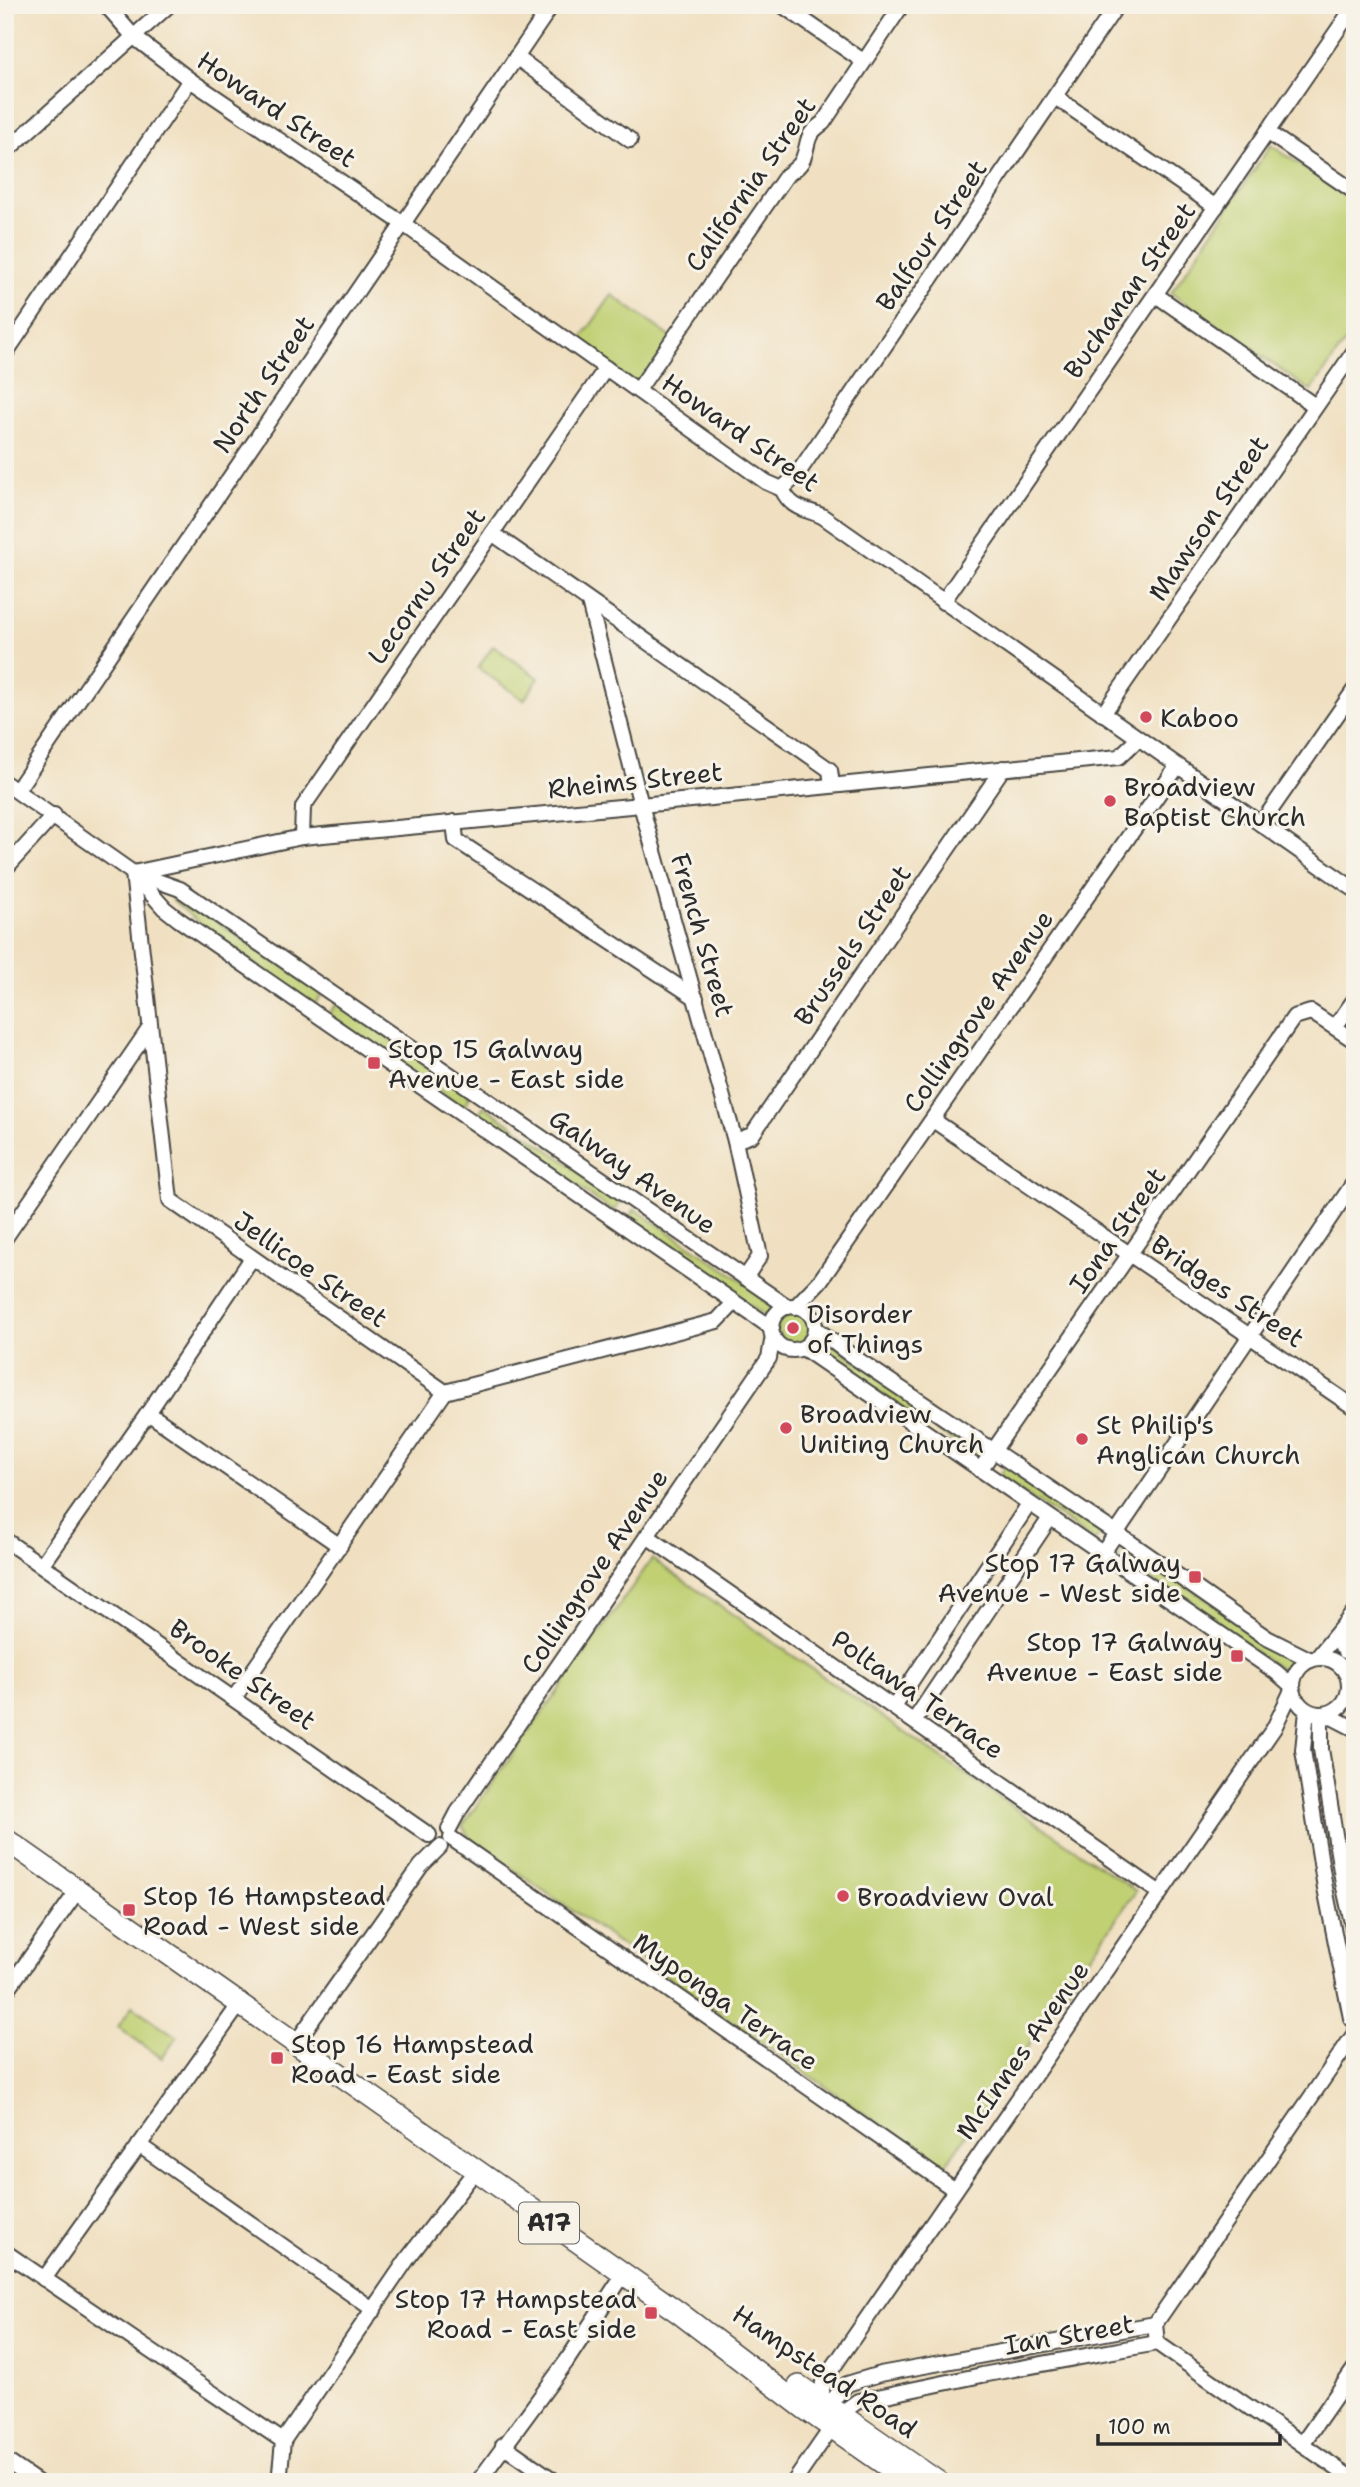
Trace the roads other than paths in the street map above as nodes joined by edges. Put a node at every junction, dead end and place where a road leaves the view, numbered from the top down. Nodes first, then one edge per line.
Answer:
1 (106, 5) edge
2 (169, 5) edge
3 (552, 5) edge
4 (782, 5) edge
5 (902, 5) edge
6 (1117, 5) edge
7 (1355, 5) edge
8 (134, 37) junction
9 (516, 57) junction
10 (863, 61) junction
11 (190, 80) junction
12 (1055, 97) junction
13 (1267, 132) junction
14 (630, 140) dead end
15 (5, 152) edge
16 (1355, 192) edge
17 (1216, 207) junction
18 (402, 223) junction
19 (1156, 295) junction
20 (1355, 350) edge
21 (5, 354) edge
22 (606, 368) junction
23 (638, 390) junction
24 (1315, 406) junction
25 (782, 489) junction
26 (492, 533) junction
27 (589, 602) junction
28 (943, 602) junction
29 (1355, 689) edge
30 (1103, 714) junction
31 (1138, 739) junction
32 (1177, 767) junction
33 (1003, 768) junction
34 (832, 785) junction
35 (11, 787) edge
36 (642, 805) junction
37 (54, 815) junction
38 (454, 822) junction
39 (1261, 824) junction
40 (302, 837) junction
41 (8, 859) edge
42 (133, 873) junction
43 (1355, 890) edge
44 (696, 998) junction
45 (1355, 999) edge
46 (1335, 1027) junction
47 (149, 1029) junction
48 (1355, 1041) edge
49 (933, 1120) junction
50 (735, 1141) junction
51 (1355, 1181) edge
52 (5, 1238) edge
53 (1130, 1254) junction
54 (252, 1258) junction
55 (745, 1278) junction
56 (734, 1303) junction
57 (797, 1308) junction
58 (815, 1328) junction
59 (773, 1332) junction
60 (1250, 1335) junction
61 (803, 1348) junction
62 (786, 1349) junction
63 (769, 1358) junction
64 (446, 1392) junction
65 (1355, 1408) edge
66 (148, 1413) junction
67 (994, 1450) junction
68 (980, 1470) junction
69 (1029, 1504) junction
70 (1050, 1518) junction
71 (1115, 1532) junction
72 (647, 1536) junction
73 (5, 1539) edge
74 (340, 1546) junction
75 (1101, 1554) junction
76 (42, 1564) junction
77 (1355, 1611) edge
78 (1345, 1624) junction
79 (1338, 1641) junction
80 (1355, 1658) edge
81 (1314, 1659) junction
82 (1337, 1663) junction
83 (1351, 1686) edge
84 (1292, 1688) junction
85 (234, 1698) junction
86 (894, 1707) junction
87 (1314, 1712) junction
88 (914, 1721) junction
89 (1280, 1724) junction
90 (1355, 1730) edge
91 (1303, 1750) junction
92 (441, 1836) junction
93 (5, 1839) edge
94 (5, 1854) edge
95 (31, 1857) junction
96 (78, 1890) junction
97 (1160, 1893) junction
98 (1355, 1937) edge
99 (5, 1993) edge
100 (239, 2005) junction
101 (1355, 2022) edge
102 (1355, 2033) edge
103 (295, 2044) junction
104 (139, 2146) junction
105 (475, 2171) junction
106 (955, 2190) junction
107 (5, 2252) edge
108 (623, 2275) junction
109 (44, 2279) junction
110 (374, 2310) junction
111 (1156, 2324) junction
112 (1157, 2343) junction
113 (1355, 2368) edge
114 (825, 2411) junction
115 (283, 2441) junction
116 (1302, 2444) junction
117 (503, 2445) junction
118 (5, 2460) edge
119 (1355, 2481) edge
120 (37, 2482) edge
121 (279, 2482) edge
122 (478, 2482) edge
123 (556, 2482) edge
124 (794, 2482) edge
125 (910, 2482) edge
126 (938, 2482) edge

1 - 8 street, Howard Street
2 - 8 street
3 - 9 street, North Street
4 - 10 street
5 - 10 street, California Street
6 - 12 street, Balfour Street
7 - 13 street, Buchanan Street
8 - 11 street, Howard Street
8 - 15 street
9 - 14 street
9 - 18 street, North Street
10 - 23 street, California Street
11 - 18 street, Howard Street
11 - 21 street
12 - 17 street
12 - 25 street, Balfour Street
13 - 16 street
13 - 17 street, Buchanan Street
17 - 19 street, Buchanan Street
18 - 22 street, Howard Street
18 - 35 street, North Street
19 - 24 street
19 - 28 street, Buchanan Street
20 - 24 street, Mawson Street
22 - 23 street, Howard Street
22 - 26 street, Lecornu Street
23 - 25 street, Howard Street
24 - 30 street, Mawson Street
25 - 28 street, Howard Street
26 - 27 street
26 - 40 street, Lecornu Street
27 - 34 street
27 - 36 street, French Street
28 - 30 street, Howard Street
29 - 39 street
30 - 31 street, Howard Street
31 - 32 street, Howard Street
31 - 33 street, Rheims Street
32 - 39 street, Howard Street
32 - 49 street, Collingrove Avenue
33 - 34 street, Rheims Street
33 - 50 street, Brussels Street
34 - 36 street, Rheims Street
35 - 37 street, Galway Avenue
36 - 38 street, Rheims Street
36 - 44 street, French Street
37 - 41 street
37 - 42 street, Galway Avenue
38 - 40 street, Rheims Street
38 - 44 street
39 - 43 street, Howard Street
40 - 42 street, Rheims Street
42 - 47 street, Jellicoe Street
42 - 55 street, Galway Avenue
42 - 56 street, Galway Avenue
44 - 50 street, French Street
45 - 46 street
46 - 48 street
46 - 53 street, Iona Street
47 - 52 street
47 - 54 street, Jellicoe Street
49 - 53 street, Bridges Street
49 - 57 street, Collingrove Avenue
50 - 55 street, French Street
51 - 60 street
53 - 60 street, Bridges Street
53 - 67 street, Iona Street
54 - 64 street, Jellicoe Street
54 - 66 street
55 - 57 street, Galway Avenue
56 - 59 street, Galway Avenue
56 - 64 street
57 - 58 street
57 - 59 street
58 - 61 street
58 - 67 street
59 - 62 street
59 - 63 street, Collingrove Avenue
60 - 65 street, Bridges Street
60 - 71 street
61 - 62 street
61 - 68 street
62 - 63 street, Collingrove Avenue
63 - 72 street, Collingrove Avenue
64 - 74 street
66 - 74 street
66 - 76 street
67 - 68 street, Iona Street
67 - 71 street
68 - 69 street
69 - 70 street
69 - 86 street
70 - 75 street
70 - 88 street
71 - 75 street
71 - 81 street
72 - 86 street, Poltawa Terrace
72 - 92 street, Collingrove Avenue
73 - 76 street, Brooke Street
74 - 85 street
75 - 84 street
76 - 85 street, Brooke Street
77 - 78 street
78 - 79 street
78 - 81 street
79 - 80 street
79 - 82 street
80 - 82 street
81 - 82 street
81 - 84 street
82 - 83 street
83 - 87 street
84 - 87 street
84 - 89 street, McInnes Avenue
85 - 92 street, Brooke Street
86 - 88 street, Poltawa Terrace
87 - 89 street, McInnes Avenue
87 - 90 street
87 - 91 street
87 - 98 street
88 - 97 street, Poltawa Terrace
89 - 91 street
89 - 97 street, McInnes Avenue
91 - 101 street
92 - 103 street, Collingrove Avenue
92 - 106 street, Myponga Terrace
93 - 95 highway, Hampstead Road / A17
94 - 95 highway, A17
95 - 96 highway, Hampstead Road / A17
96 - 99 street
96 - 100 highway, Hampstead Road / A17
97 - 106 street, McInnes Avenue
100 - 103 highway, Hampstead Road / A17
100 - 104 street
102 - 111 street
103 - 105 highway, Hampstead Road / A17
104 - 109 street
104 - 110 street
105 - 108 highway, Hampstead Road / A17
105 - 110 street
106 - 114 street, McInnes Avenue
107 - 109 street
108 - 114 highway, Hampstead Road / A17
108 - 117 street
109 - 115 street
110 - 115 street
111 - 112 street
111 - 114 street, Ian Street
112 - 114 street, Ian Street
112 - 116 street, Ian Street
113 - 116 street
114 - 124 street
114 - 125 highway, Hampstead Road / A17
114 - 126 highway, Hampstead Road / A17
115 - 121 street
116 - 119 street, Ian Street
117 - 122 street
117 - 123 street
118 - 120 street

